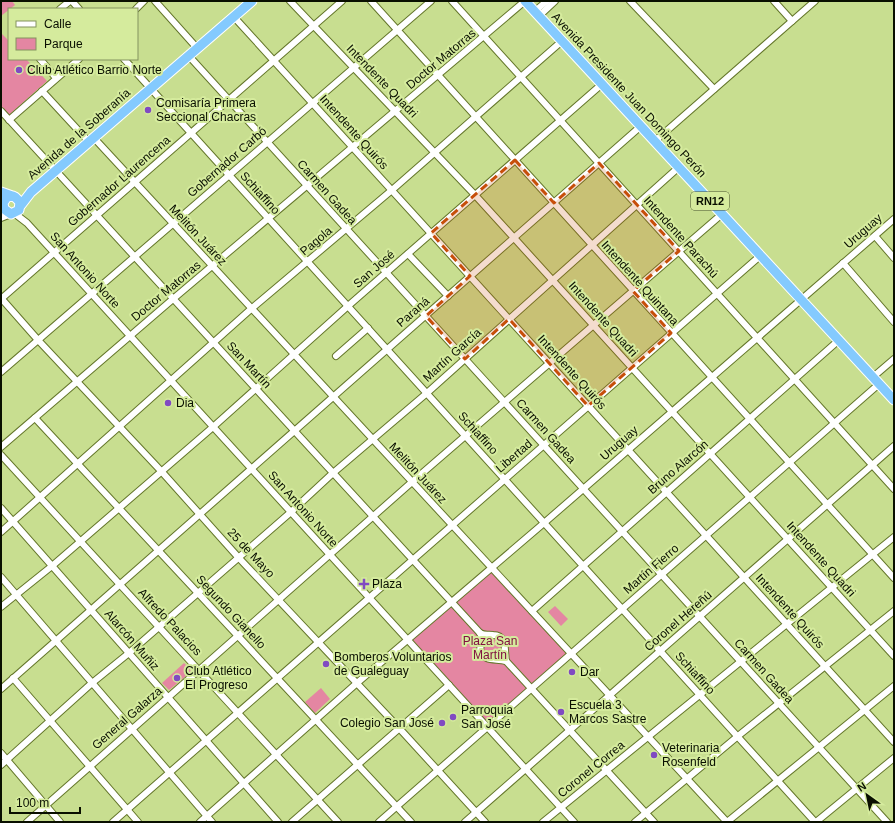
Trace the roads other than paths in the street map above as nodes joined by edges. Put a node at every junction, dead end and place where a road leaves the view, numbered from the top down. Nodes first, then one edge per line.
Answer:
1 (71, 1) edge
2 (155, 1) edge
3 (250, 1) edge
4 (290, 1) edge
5 (342, 1) edge
6 (371, 1) edge
7 (431, 1) edge
8 (452, 1) edge
9 (525, 1) edge
10 (547, 1) edge
11 (556, 1) edge
12 (630, 1) edge
13 (774, 1) edge
14 (815, 1) edge
15 (61, 8) edge
16 (79, 8) edge
17 (537, 13) junction
18 (234, 16) junction
19 (792, 21) junction
20 (314, 26) junction
21 (397, 30) junction
22 (484, 36) junction
23 (562, 41) junction
24 (197, 48) junction
25 (188, 55) junction
26 (41, 60) edge
27 (78, 60) edge
28 (125, 60) edge
29 (274, 61) junction
30 (354, 68) junction
31 (438, 75) junction
32 (521, 77) junction
33 (56, 78) junction
34 (602, 84) junction
35 (151, 89) junction
36 (714, 90) junction
37 (42, 91) junction
38 (229, 100) junction
39 (313, 103) junction
40 (1, 111) edge
41 (395, 111) junction
42 (476, 117) junction
43 (9, 120) junction
44 (560, 121) junction
45 (641, 126) junction
46 (191, 133) junction
47 (91, 140) junction
48 (655, 141) junction
49 (267, 142) junction
50 (353, 147) junction
51 (434, 153) junction
52 (515, 160) junction
53 (599, 163) junction
54 (679, 167) junction
55 (55, 171) junction
56 (229, 175) junction
57 (135, 182) junction
58 (307, 186) junction
59 (392, 190) junction
60 (1, 192) edge
61 (474, 195) junction
62 (16, 199) junction
63 (554, 203) junction
64 (2, 205) edge
65 (637, 205) junction
66 (12, 213) junction
67 (722, 214) junction
68 (96, 215) junction
69 (1, 218) edge
70 (268, 218) junction
71 (894, 219) edge
72 (173, 224) junction
73 (347, 229) junction
74 (431, 234) junction
75 (875, 236) junction
76 (514, 238) junction
77 (592, 245) junction
78 (679, 251) junction
79 (54, 253) junction
80 (408, 254) junction
81 (760, 256) junction
82 (134, 257) junction
83 (894, 258) edge
84 (308, 262) junction
85 (843, 263) junction
86 (213, 267) junction
87 (386, 273) junction
88 (470, 276) junction
89 (552, 280) junction
90 (633, 291) junction
91 (92, 294) junction
92 (717, 294) junction
93 (448, 296) junction
94 (1, 299) edge
95 (173, 299) junction
96 (801, 299) junction
97 (348, 306) junction
98 (251, 309) junction
99 (426, 316) junction
100 (509, 319) junction
101 (894, 322) edge
102 (593, 325) junction
103 (368, 328) junction
104 (672, 333) junction
105 (130, 336) junction
106 (757, 338) junction
107 (38, 340) junction
108 (838, 340) junction
109 (214, 343) junction
110 (387, 349) junction
111 (295, 355) junction
112 (336, 356) dead end
113 (465, 359) junction
114 (894, 359) edge
115 (550, 363) junction
116 (632, 368) junction
117 (1, 372) edge
118 (711, 377) junction
119 (873, 377) junction
120 (794, 379) junction
121 (77, 381) junction
122 (171, 381) junction
123 (879, 384) junction
124 (256, 389) junction
125 (426, 393) junction
126 (333, 397) junction
127 (894, 400) edge
128 (504, 402) junction
129 (588, 406) junction
130 (672, 411) junction
131 (35, 418) junction
132 (749, 419) junction
133 (835, 423) junction
134 (120, 426) junction
135 (213, 427) junction
136 (294, 431) junction
137 (466, 436) junction
138 (372, 439) junction
139 (543, 445) junction
140 (894, 446) edge
141 (1, 447) edge
142 (628, 450) junction
143 (710, 454) junction
144 (1, 455) edge
145 (789, 463) junction
146 (77, 464) junction
147 (872, 465) junction
148 (251, 469) junction
149 (162, 472) junction
150 (333, 473) junction
151 (504, 479) junction
152 (412, 482) junction
153 (583, 489) junction
154 (894, 489) edge
155 (666, 492) junction
156 (40, 497) junction
157 (750, 497) junction
158 (827, 505) junction
159 (1, 508) edge
160 (119, 508) junction
161 (291, 512) junction
162 (200, 514) junction
163 (373, 517) junction
164 (13, 522) junction
165 (544, 523) junction
166 (452, 525) junction
167 (622, 531) junction
168 (1, 532) edge
169 (706, 536) junction
170 (894, 537) edge
171 (788, 539) junction
172 (80, 541) junction
173 (158, 551) junction
174 (330, 555) junction
175 (872, 555) junction
176 (238, 557) junction
177 (412, 561) junction
178 (583, 565) junction
179 (52, 566) junction
180 (491, 568) junction
181 (662, 575) junction
182 (1, 577) edge
183 (744, 577) junction
184 (894, 578) edge
185 (120, 584) junction
186 (832, 587) junction
187 (197, 592) junction
188 (16, 594) junction
189 (369, 598) junction
190 (279, 600) junction
191 (451, 602) junction
192 (1, 607) edge
193 (622, 609) junction
194 (92, 610) junction
195 (532, 611) junction
196 (894, 611) edge
197 (700, 616) junction
198 (786, 624) junction
199 (158, 626) junction
200 (870, 630) junction
201 (480, 633) junction
202 (238, 636) junction
203 (408, 639) junction
204 (55, 640) junction
205 (318, 643) junction
206 (660, 651) junction
207 (129, 653) junction
208 (571, 654) junction
209 (894, 656) edge
210 (506, 661) junction
211 (741, 662) junction
212 (825, 666) junction
213 (199, 670) junction
214 (13, 678) junction
215 (277, 678) junction
216 (92, 683) junction
217 (357, 683) junction
218 (449, 685) junction
219 (894, 686) edge
220 (1, 689) edge
221 (531, 689) junction
222 (700, 694) junction
223 (610, 696) junction
224 (168, 697) junction
225 (778, 703) junction
226 (865, 710) junction
227 (238, 712) junction
228 (50, 720) junction
229 (316, 720) junction
230 (487, 727) junction
231 (399, 728) junction
232 (132, 729) junction
233 (569, 730) junction
234 (738, 736) junction
235 (648, 737) junction
236 (207, 741) junction
237 (894, 742) edge
238 (819, 747) junction
239 (1, 753) edge
240 (276, 754) junction
241 (894, 758) edge
242 (7, 760) junction
243 (1, 765) edge
244 (358, 765) junction
245 (89, 766) junction
246 (527, 768) junction
247 (606, 770) junction
248 (438, 771) junction
249 (169, 773) junction
250 (687, 779) junction
251 (778, 780) junction
252 (245, 784) junction
253 (857, 789) junction
254 (318, 799) junction
255 (46, 805) junction
256 (397, 806) junction
257 (561, 807) junction
258 (127, 810) junction
259 (476, 812) junction
260 (646, 813) junction
261 (207, 816) junction
262 (27, 822) edge
263 (60, 822) edge
264 (113, 822) edge
265 (138, 822) edge
266 (200, 822) edge
267 (212, 822) edge
268 (278, 822) edge
269 (292, 822) edge
270 (338, 822) edge
271 (379, 822) edge
272 (411, 822) edge
273 (465, 822) edge
274 (485, 822) edge
275 (543, 822) edge
276 (574, 822) edge
277 (635, 822) edge
278 (654, 822) edge
279 (727, 822) edge
280 (816, 822) edge
281 (887, 822) edge

1 - 15 street
1 - 16 street
2 - 24 street
3 - 18 highway, Avenida de la Soberanía
4 - 20 street, Intendente Quadri
5 - 20 street, Gobernador Laurencena
6 - 21 street, Intendente Quintana
7 - 21 street, Gobernador Carbó
8 - 22 street, Intendente Parachú
9 - 17 highway, Avenida Presidente Juan Domingo Perón / RN12
9 - 22 street, Doctor Matorras
10 - 17 street
11 - 17 street
12 - 36 street
13 - 19 street
14 - 19 street
17 - 23 highway, Avenida Presidente Juan Domingo Perón / RN12
18 - 24 highway, Avenida de la Soberanía
18 - 29 street, Intendente Quirós
19 - 36 street
20 - 29 street, Gobernador Laurencena
20 - 30 street, Intendente Quadri
21 - 30 street, Gobernador Carbó
21 - 31 street, Intendente Quintana
22 - 31 street, Doctor Matorras
22 - 32 street, Intendente Parachú
23 - 32 street, Pagola
23 - 34 highway, Avenida Presidente Juan Domingo Perón / RN12
24 - 25 highway, Avenida de la Soberanía
25 - 35 highway, Avenida de la Soberanía
25 - 38 street, Carmen Gadea
26 - 33 street
27 - 33 street
28 - 35 street, Schiaffino
29 - 38 street, Gobernador Laurencena
29 - 39 street, Intendente Quirós
30 - 39 street, Gobernador Carbó
30 - 41 street, Intendente Quadri
31 - 41 street, Doctor Matorras
31 - 42 street, Intendente Quintana
32 - 42 street, Pagola
32 - 44 street, Intendente Parachú
33 - 37 street
34 - 44 street, San José
34 - 45 highway, Avenida Presidente Juan Domingo Perón / RN12
35 - 46 street, Schiaffino
35 - 47 highway, Avenida de la Soberanía
36 - 48 street
37 - 43 street
37 - 47 street, Melitón Juárez
38 - 46 street, Gobernador Laurencena
38 - 49 street, Carmen Gadea
39 - 49 street, Gobernador Carbó
39 - 50 street, Intendente Quirós
40 - 43 street, San Martín
41 - 50 street, Doctor Matorras
41 - 51 street, Intendente Quadri
42 - 51 street, Pagola
42 - 52 street, Intendente Quintana
43 - 55 street, San Martín
44 - 52 street, San José
44 - 53 street, Intendente Parachú
45 - 48 highway, Avenida Presidente Juan Domingo Perón / RN12
45 - 53 street, Paraná
46 - 56 street, Schiaffino
46 - 57 street, Gobernador Laurencena
47 - 55 highway, Avenida de la Soberanía
47 - 57 street, Melitón Juárez
48 - 54 highway, Avenida Presidente Juan Domingo Perón / RN12
49 - 56 street, Gobernador Carbó
49 - 58 street, Carmen Gadea
50 - 58 street, Doctor Matorras
50 - 59 street, Intendente Quirós
51 - 59 street, Pagola
51 - 61 street, Intendente Quadri
52 - 61 street, San José
52 - 63 street, Intendente Quintana
53 - 63 street, Paraná
53 - 65 street, Intendente Parachú
54 - 65 street, Martín García
54 - 67 highway, Avenida Presidente Juan Domingo Perón / RN12
55 - 62 highway, Avenida de la Soberanía
55 - 68 street, San Martín
56 - 70 street, Schiaffino
56 - 72 street, Gobernador Carbó
57 - 68 street, Gobernador Laurencena
57 - 72 street, Melitón Juárez
58 - 70 street, Doctor Matorras
58 - 73 street, Carmen Gadea
59 - 73 street, Pagola
59 - 74 street, Intendente Quirós
60 - 62 highway
61 - 74 street, San José
61 - 76 street, Intendente Quadri
62 - 64 highway
62 - 66 highway
63 - 76 street, Paraná
63 - 77 street, Intendente Quintana
64 - 66 highway
65 - 77 street, Martín García
65 - 78 street, Intendente Parachú
66 - 69 street
66 - 79 street, San Antonio Norte
67 - 78 street, General Galarza
67 - 81 highway, Avenida Presidente Juan Domingo Perón / RN12
68 - 79 street, Gobernador Laurencena
68 - 82 street, San Martín
70 - 84 street, Schiaffino
70 - 86 street, Doctor Matorras
71 - 75 street, Uruguay
72 - 82 street, Gobernador Carbó
72 - 86 street, Melitón Juárez
73 - 84 street, Pagola
73 - 87 street, Carmen Gadea
74 - 80 street, San José
74 - 88 street, Intendente Quirós
75 - 83 street
75 - 85 street, Uruguay
76 - 88 street, Paraná
76 - 89 street, Intendente Quadri
77 - 89 street, Martín García
77 - 90 street, Intendente Quintana
78 - 90 street, General Galarza
78 - 92 street, Intendente Parachú
79 - 91 street, San Antonio Norte
79 - 94 street, Gobernador Laurencena
80 - 87 street, San José
80 - 93 street
81 - 92 street, Libertad
81 - 96 highway, Avenida Presidente Juan Domingo Perón / RN12
82 - 91 street, Gobernador Carbó
82 - 95 street, San Martín
84 - 97 street, Schiaffino
84 - 98 street, Pagola
85 - 96 street, Uruguay
85 - 101 street
86 - 95 street, Doctor Matorras
86 - 98 street, Melitón Juárez
87 - 97 street, San José
87 - 99 street, Carmen Gadea
88 - 93 street, Paraná
88 - 100 street, Intendente Quirós
89 - 100 street, Martín García
89 - 102 street, Intendente Quadri
90 - 102 street, General Galarza
90 - 104 street, Intendente Quintana
91 - 105 street, San Antonio Norte
91 - 107 street, Gobernador Carbó
92 - 104 street, Libertad
92 - 106 street, Intendente Parachú
93 - 99 street, Paraná
94 - 107 street, 25 de Mayo
95 - 105 street, Doctor Matorras
95 - 109 street, San Martín
96 - 106 street, Uruguay
96 - 108 highway, Avenida Presidente Juan Domingo Perón / RN12
97 - 103 street, Schiaffino
97 - 111 street, San José
98 - 109 street, Pagola
98 - 111 street, Melitón Juárez
99 - 110 street, Paraná
99 - 113 street, Carmen Gadea
100 - 113 street, Martín García
100 - 115 street, Intendente Quirós
102 - 115 street, General Galarza
102 - 116 street, Intendente Quadri
103 - 110 street, Schiaffino
103 - 112 street
104 - 116 street, Libertad
104 - 118 street, Intendente Quintana
105 - 121 street, Doctor Matorras
105 - 122 street, San Antonio Norte
106 - 118 street, Uruguay
106 - 120 street, Intendente Parachú
107 - 117 street, Gobernador Carbó
107 - 121 street, 25 de Mayo
108 - 119 highway, Avenida Presidente Juan Domingo Perón / RN12
108 - 120 street, Bruno Alarcón
109 - 122 street, Pagola
109 - 124 street, San Martín
110 - 125 street, Schiaffino
110 - 126 street, Paraná
111 - 124 street, San José
111 - 126 street, Melitón Juárez
113 - 125 street, Martín García
113 - 128 street, Carmen Gadea
114 - 119 street
115 - 128 street, General Galarza
115 - 129 street, Intendente Quirós
116 - 129 street, Libertad
116 - 130 street, Intendente Quadri
118 - 130 street, Uruguay
118 - 132 street, Intendente Quintana
119 - 123 highway, Avenida Presidente Juan Domingo Perón / RN12
120 - 132 street, Bruno Alarcón
120 - 133 street, Intendente Parachú
121 - 131 street, Doctor Matorras
121 - 134 street, 25 de Mayo
122 - 134 street, Pagola
122 - 135 street, San Antonio Norte
123 - 127 highway, Avenida Presidente Juan Domingo Perón / RN12
123 - 133 street, Martín Fierro
124 - 135 street, San José
124 - 136 street, San Martín
125 - 137 street, Schiaffino
125 - 138 street, Martín García
126 - 136 street, Paraná
126 - 138 street, Melitón Juárez
128 - 137 street, General Galarza
128 - 139 street, Carmen Gadea
129 - 139 street, Libertad
129 - 142 street, Intendente Quirós
130 - 142 street, Uruguay
130 - 143 street, Intendente Quadri
131 - 141 street, Doctor Matorras
131 - 146 street, Segundo Gianello
132 - 143 street, Bruno Alarcón
132 - 145 street, Intendente Quintana
133 - 145 street, Martín Fierro
133 - 147 street, Intendente Parachú
134 - 146 street, Pagola
134 - 149 street, 25 de Mayo
135 - 148 street, San Antonio Norte
135 - 149 street, San José
136 - 148 street, Paraná
136 - 150 street, San Martín
137 - 151 street, Schiaffino
137 - 152 street, General Galarza
138 - 150 street, Martín García
138 - 152 street, Melitón Juárez
139 - 151 street, Libertad
139 - 153 street, Carmen Gadea
140 - 147 street, Coronel Hereñú
142 - 153 street, Uruguay
142 - 155 street, Intendente Quirós
143 - 155 street, Bruno Alarcón
143 - 157 street, Intendente Quadri
144 - 156 street, Alfredo Palacios
145 - 157 street, Martín Fierro
145 - 158 street, Intendente Quintana
146 - 156 street, Pagola
146 - 160 street, Segundo Gianello
147 - 154 street, Intendente Parachú
147 - 158 street, Coronel Hereñú
148 - 161 street, San Antonio Norte
148 - 162 street, Paraná
149 - 160 street, San José
149 - 162 street, 25 de Mayo
150 - 161 street, Martín García
150 - 163 street, San Martín
151 - 165 street, Schiaffino
151 - 166 street, Libertad
152 - 163 street, General Galarza
152 - 166 street, Melitón Juárez
153 - 165 street, Uruguay
153 - 167 street, Carmen Gadea
155 - 167 street, Bruno Alarcón
155 - 169 street, Intendente Quirós
156 - 164 street, Pagola
156 - 172 street, Alfredo Palacios
157 - 169 street, Martín Fierro
157 - 171 street, Intendente Quadri
158 - 171 street, Coronel Hereñú
158 - 175 street, Intendente Quintana
159 - 164 street, Alarcón Muñiz
160 - 172 street, San José
160 - 173 street, Segundo Gianello
161 - 174 street, San Antonio Norte
161 - 176 street, Martín García
162 - 173 street, Paraná
162 - 176 street, 25 de Mayo
163 - 174 street, General Galarza
163 - 177 street, San Martín
164 - 168 street, Pagola
164 - 179 street, Alarcón Muñiz
165 - 178 street, Schiaffino
165 - 180 street, Uruguay
166 - 177 street, Libertad
166 - 180 street, Melitón Juárez
167 - 178 street, Bruno Alarcón
167 - 181 street, Carmen Gadea
169 - 181 street, Martín Fierro
169 - 183 street, Intendente Quirós
170 - 175 street, Coronel Correa
171 - 183 street, Coronel Hereñú
171 - 186 street, Intendente Quadri
172 - 179 street, San José
172 - 185 street, Alfredo Palacios
173 - 185 street, Paraná
173 - 187 street, Segundo Gianello
174 - 189 street, San Antonio Norte
174 - 190 street, General Galarza
175 - 184 street, Intendente Quintana
175 - 186 street, Coronel Correa
176 - 187 street, Martín García
176 - 190 street, 25 de Mayo
177 - 189 street, Libertad
177 - 191 street, San Martín
178 - 193 street, Schiaffino
178 - 195 street, Bruno Alarcón
179 - 188 street, San José
179 - 194 street, Alarcón Muñiz
180 - 191 street, Uruguay
180 - 195 street, Melitón Juárez
181 - 193 street, Martín Fierro
181 - 197 street, Carmen Gadea
182 - 188 street
183 - 197 street, Coronel Hereñú
183 - 198 street, Intendente Quirós
185 - 194 street, Paraná
185 - 199 street, Alfredo Palacios
186 - 198 street, Coronel Correa
186 - 200 street, Intendente Quadri
187 - 199 street, Martín García
187 - 202 street, Segundo Gianello
188 - 192 street, San José
188 - 204 street
189 - 203 street, San Antonio Norte
189 - 205 street, Libertad
190 - 202 street, General Galarza
190 - 205 street, 25 de Mayo
191 - 201 street, San Martín
191 - 203 street, Uruguay
193 - 206 street, Schiaffino
193 - 208 street, Martín Fierro
194 - 204 street, Paraná
194 - 207 street, Alarcón Muñiz
195 - 208 street, Melitón Juárez
196 - 200 street
197 - 206 street, Coronel Hereñú
197 - 211 street, Carmen Gadea
198 - 211 street, Coronel Correa
198 - 212 street, Intendente Quirós
199 - 207 street, Martín García
199 - 213 street, Alfredo Palacios
200 - 209 street, Intendente Quadri
200 - 212 street
201 - 210 street
201 - 210 street
202 - 213 street, General Galarza
202 - 215 street, Segundo Gianello
203 - 217 street, Uruguay
203 - 218 street, San Antonio Norte
204 - 214 street, Paraná
204 - 216 street
205 - 215 street, Libertad
205 - 217 street, 25 de Mayo
206 - 222 street, Schiaffino
206 - 223 street, Coronel Hereñú
207 - 216 street, Martín García
207 - 224 street, Alarcón Muñiz
208 - 221 street, Martín Fierro
208 - 223 street, Melitón Juárez
210 - 221 street
211 - 222 street, Coronel Correa
211 - 225 street, Carmen Gadea
212 - 225 street
212 - 226 street, Intendente Quirós
213 - 224 street, General Galarza
213 - 227 street, Alfredo Palacios
214 - 220 street, Paraná
214 - 228 street
215 - 227 street, Libertad
215 - 229 street, Segundo Gianello
216 - 228 street, Martín García
216 - 232 street
217 - 229 street, Uruguay
217 - 231 street, 25 de Mayo
218 - 230 street, San Antonio Norte
218 - 231 street
219 - 226 street
221 - 230 street, Martín Fierro
221 - 233 street
222 - 234 street, Schiaffino
222 - 235 street, Coronel Correa
223 - 233 street, Coronel Hereñú
223 - 235 street, Melitón Juárez
224 - 232 street, General Galarza
224 - 236 street, Alarcón Muñiz
225 - 234 street
225 - 238 street, Carmen Gadea
226 - 237 street, Intendente Quirós
226 - 238 street
227 - 236 street, Libertad
227 - 240 street, Alfredo Palacios
228 - 242 street, Martín García
228 - 245 street
229 - 240 street, Uruguay
229 - 244 street, Segundo Gianello
230 - 246 street, San Antonio Norte
230 - 248 street, Martín Fierro
231 - 244 street
231 - 248 street, 25 de Mayo
232 - 245 street, General Galarza
232 - 249 street
233 - 246 street, Coronel Hereñú
233 - 247 street
234 - 250 street
234 - 251 street, Schiaffino
235 - 247 street, Coronel Correa
235 - 250 street, Melitón Juárez
236 - 249 street, Libertad
236 - 252 street, Alarcón Muñiz
238 - 251 street
238 - 253 street, Carmen Gadea
239 - 242 street
240 - 252 street, Uruguay
240 - 254 street, Alfredo Palacios
241 - 253 street
242 - 243 street, Martín García
242 - 255 street
244 - 254 street
244 - 256 street, Segundo Gianello
245 - 255 street, General Galarza
245 - 258 street
246 - 257 street, San Antonio Norte
246 - 259 street, Coronel Hereñú
247 - 257 street, Coronel Correa
247 - 260 street
248 - 256 street, Martín Fierro
248 - 259 street, 25 de Mayo
249 - 258 street, Libertad
249 - 261 street
250 - 260 street
250 - 279 street, Melitón Juárez
251 - 279 street
251 - 280 street, Schiaffino
252 - 261 street, Uruguay
252 - 268 street, Alarcón Muñiz
253 - 280 street
253 - 281 street, Carmen Gadea
254 - 269 street
254 - 270 street, Alfredo Palacios
255 - 262 street, General Galarza
255 - 263 street
256 - 271 street, Martín Fierro
256 - 272 street, Segundo Gianello
257 - 275 street, Coronel Correa
257 - 276 street, San Antonio Norte
258 - 264 street, Libertad
258 - 265 street
259 - 273 street, Coronel Hereñú
259 - 274 street, 25 de Mayo
260 - 277 street
260 - 278 street
261 - 266 street, Uruguay
261 - 267 street

